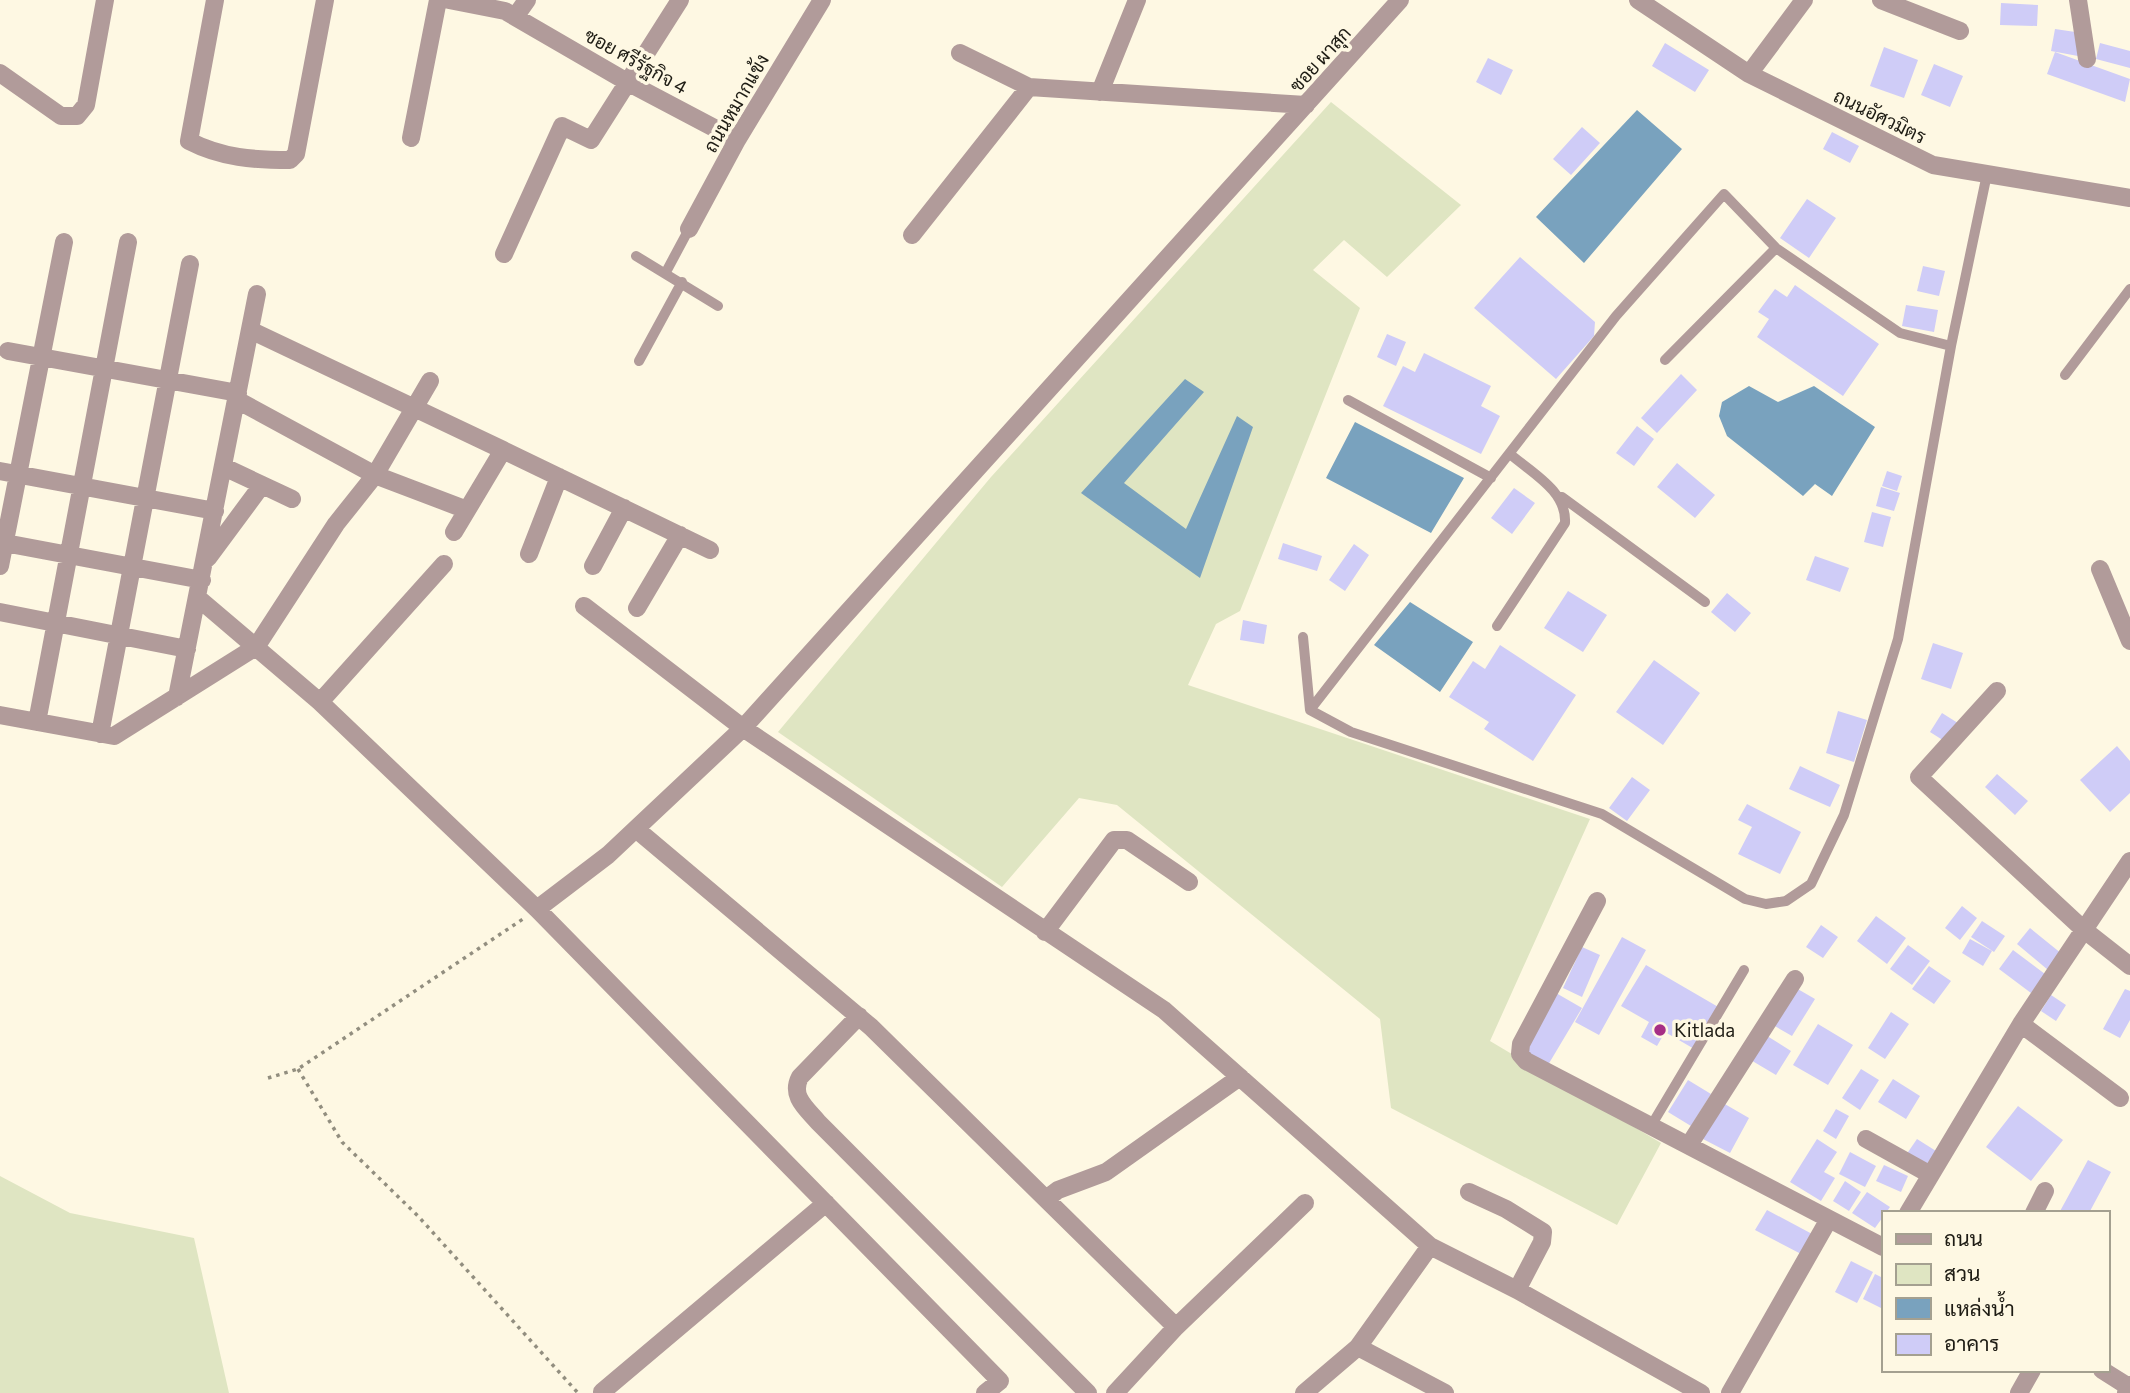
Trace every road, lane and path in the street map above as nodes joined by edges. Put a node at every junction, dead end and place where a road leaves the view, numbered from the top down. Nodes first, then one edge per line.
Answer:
1 (105, 0) edge
2 (215, 0) edge
3 (325, 0) edge
4 (438, 0) edge
5 (449, 0) edge
6 (527, 0) edge
7 (680, 0) edge
8 (822, 0) edge
9 (1137, 0) edge
10 (1400, 0) edge
11 (1804, 0) edge
12 (1881, 0) edge
13 (2078, 0) edge
14 (1646, 2) edge
15 (515, 17) junction
16 (1960, 31) dead end
17 (960, 53) dead end
18 (2087, 59) dead end
19 (0, 73) edge
20 (1749, 74) junction
21 (629, 83) junction
22 (1029, 87) junction
23 (1100, 92) junction
24 (1306, 106) junction
25 (411, 138) dead end
26 (737, 140) junction
27 (1987, 174) junction
28 (2130, 198) edge
29 (689, 229) joint
30 (912, 235) dead end
31 (128, 242) dead end
32 (64, 243) dead end
33 (1776, 248) junction
34 (503, 254) dead end
35 (636, 256) dead end
36 (190, 264) dead end
37 (666, 272) junction
38 (682, 282) junction
39 (2130, 289) edge
40 (257, 295) dead end
41 (718, 306) dead end
42 (250, 330) junction
43 (1951, 346) junction
44 (8, 351) dead end
45 (40, 357) junction
46 (1665, 360) dead end
47 (639, 361) dead end
48 (104, 368) junction
49 (2065, 375) dead end
50 (167, 380) junction
51 (430, 381) dead end
52 (237, 397) junction
53 (1348, 400) dead end
54 (414, 408) junction
55 (503, 450) junction
56 (1510, 454) junction
57 (223, 467) junction
58 (0, 471) edge
59 (18, 474) junction
60 (375, 475) junction
61 (559, 477) junction
62 (1491, 478) junction
63 (262, 485) junction
64 (81, 486) junction
65 (1558, 495) junction
66 (146, 498) junction
67 (292, 499) dead end
68 (624, 508) junction
69 (467, 510) junction
70 (215, 511) junction
71 (454, 532) dead end
72 (680, 536) junction
73 (2, 542) edge
74 (710, 550) dead end
75 (528, 554) dead end
76 (68, 555) junction
77 (205, 561) junction
78 (444, 565) dead end
79 (0, 566) edge
80 (593, 566) dead end
81 (132, 567) junction
82 (2099, 569) dead end
83 (200, 589) junction
84 (1704, 602) dead end
85 (584, 606) dead end
86 (637, 608) dead end
87 (0, 612) edge
88 (55, 623) junction
89 (1497, 626) dead end
90 (119, 635) junction
91 (1303, 637) dead end
92 (2130, 641) edge
93 (256, 647) junction
94 (187, 649) junction
95 (1997, 691) dead end
96 (177, 697) junction
97 (320, 702) junction
98 (1310, 710) junction
99 (0, 715) edge
100 (37, 722) junction
101 (743, 728) junction
102 (100, 734) junction
103 (636, 829) junction
104 (2130, 861) edge
105 (1189, 882) dead end
106 (1597, 901) dead end
107 (537, 909) junction
108 (2083, 929) junction
109 (1045, 932) junction
110 (2130, 966) edge
111 (1744, 970) dead end
112 (1795, 979) dead end
113 (859, 1016) junction
114 (2021, 1024) junction
115 (298, 1069) junction
116 (1240, 1077) junction
117 (268, 1078) dead end
118 (2120, 1098) dead end
119 (1651, 1126) junction
120 (1866, 1139) dead end
121 (1689, 1145) junction
122 (1929, 1174) junction
123 (2045, 1191) dead end
124 (1469, 1192) dead end
125 (1046, 1199) junction
126 (826, 1203) junction
127 (1305, 1203) dead end
128 (1909, 1211) edge
129 (2036, 1211) edge
130 (1829, 1219) junction
131 (1430, 1246) junction
132 (1882, 1246) edge
133 (1517, 1290) junction
134 (1176, 1328) junction
135 (1359, 1347) junction
136 (2031, 1372) edge
137 (2105, 1372) edge
138 (2128, 1388) edge
139 (602, 1392) edge
140 (578, 1393) edge
141 (985, 1393) edge
142 (1088, 1393) edge
143 (1115, 1393) edge
144 (1304, 1393) edge
145 (1445, 1393) edge
146 (1701, 1393) edge
147 (1730, 1393) edge
148 (2019, 1393) edge

1 - 19 street
2 - 3 street
4 - 25 street
5 - 15 street, ซอย ศรีรัฐกิจ 4
6 - 15 street
7 - 21 street
8 - 26 street, ถนนหมากแข้ง
9 - 23 street
10 - 24 street, ซอย ผาสุก
11 - 20 street
12 - 16 street
13 - 18 street
14 - 20 street, ถนนอัศวมิตร
15 - 21 street, ซอย ศรีรัฐกิจ 4
17 - 22 street
20 - 27 street, ถนนอัศวมิตร
21 - 26 street, ซอย ศรีรัฐกิจ 4
21 - 34 street
22 - 23 street
22 - 30 street
23 - 24 street
24 - 101 street, ซอย ผาสุก
26 - 29 street, ถนนหมากแข้ง
27 - 28 street, ถนนอัศวมิตร
27 - 43 lane
29 - 37 lane
31 - 48 street
32 - 45 street
33 - 43 lane
33 - 46 lane
33 - 56 lane
35 - 37 lane
36 - 50 street
37 - 38 lane
38 - 41 lane
38 - 47 lane
39 - 49 lane
40 - 42 street
42 - 52 street
42 - 54 street
43 - 98 lane
44 - 45 street
45 - 48 street
45 - 59 street
48 - 50 street
48 - 64 street
50 - 52 street
50 - 66 street
51 - 54 street
52 - 57 street
52 - 60 street
53 - 62 lane
54 - 55 street
54 - 60 street
55 - 61 street
55 - 69 street
56 - 62 lane
56 - 65 lane
57 - 63 street
57 - 70 street
58 - 59 street
59 - 64 street
59 - 73 street
60 - 69 street
60 - 93 street
61 - 68 street
61 - 75 street
62 - 98 lane
63 - 67 street
63 - 77 street
64 - 66 street
64 - 76 street
65 - 84 lane
65 - 89 lane
66 - 70 street
66 - 81 street
68 - 72 street
68 - 80 street
69 - 71 street
70 - 77 street
72 - 74 street
72 - 86 street
73 - 76 street
73 - 79 street
76 - 81 street
76 - 88 street
77 - 83 street
78 - 97 street
81 - 83 street
81 - 90 street
82 - 92 street
83 - 93 street
83 - 94 street
85 - 101 street
87 - 88 street
88 - 90 street
88 - 100 street
90 - 94 street
90 - 102 street
91 - 98 lane
93 - 96 street
93 - 97 street
94 - 96 street
95 - 108 street
96 - 102 street
97 - 107 street
99 - 100 street
100 - 102 street
101 - 103 street, ซอย ผาสุก
101 - 109 street
103 - 107 street, ซอย ผาสุก
103 - 113 street
104 - 108 street
105 - 109 street
106 - 119 street
107 - 115 path
107 - 126 street
108 - 110 street
108 - 114 street
109 - 116 street
111 - 119 lane
112 - 121 street
113 - 125 street
113 - 142 street
114 - 118 street
114 - 122 street
115 - 117 path
115 - 140 path
116 - 125 street
116 - 131 street
119 - 121 street
120 - 122 street
121 - 130 street
122 - 128 street
123 - 129 street
124 - 133 street
125 - 134 street
126 - 139 street
126 - 141 street
127 - 134 street
130 - 132 street
130 - 147 street
131 - 133 street
131 - 135 street
133 - 146 street
134 - 143 street
135 - 144 street
135 - 145 street
136 - 148 street
137 - 138 street

